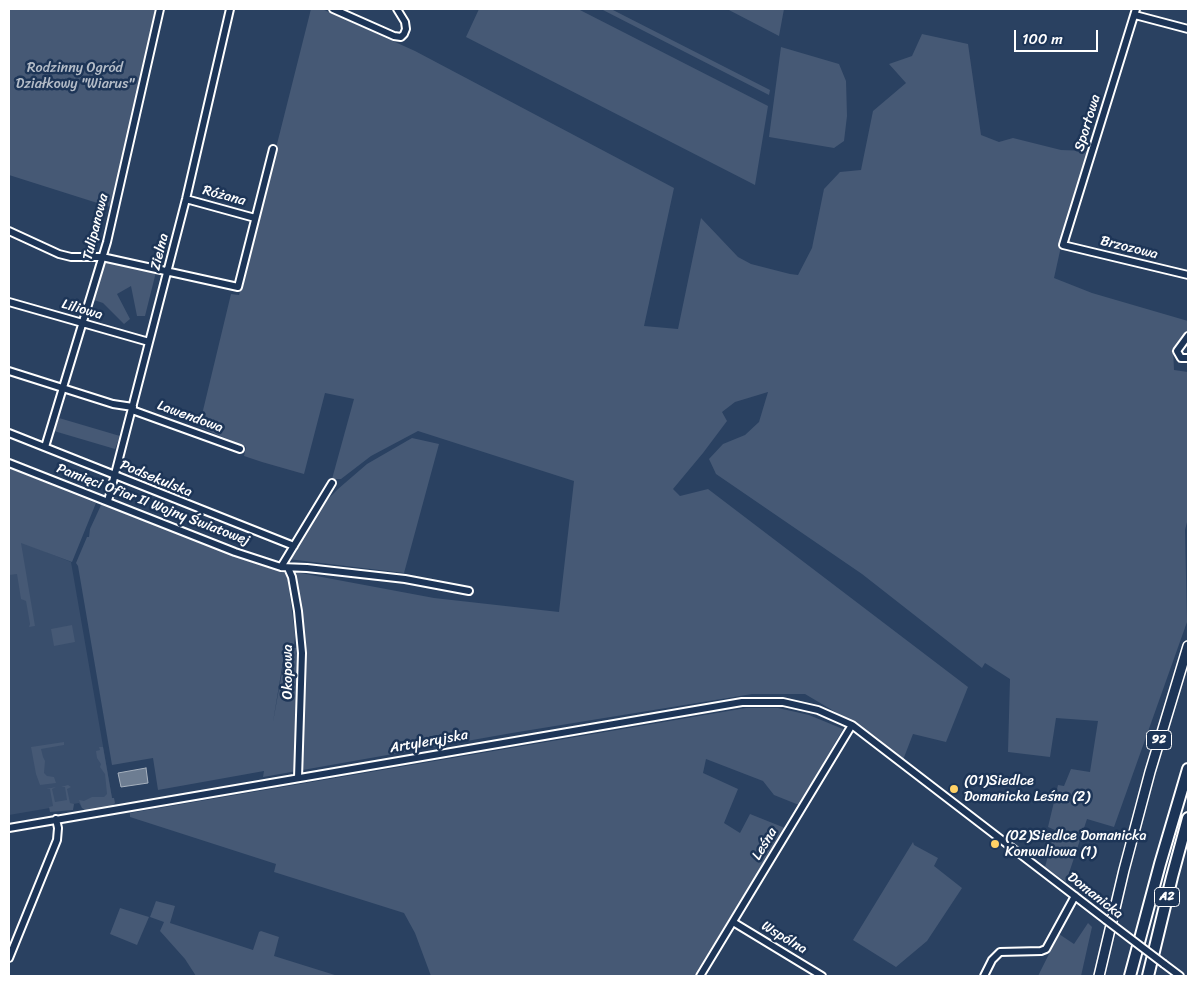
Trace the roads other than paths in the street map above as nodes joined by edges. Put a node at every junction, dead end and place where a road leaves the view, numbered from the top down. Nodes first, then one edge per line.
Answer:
1 (160, 9) edge
2 (230, 9) edge
3 (333, 9) edge
4 (396, 9) edge
5 (1135, 12) edge
6 (1188, 29) edge
7 (273, 149) dead end
8 (186, 200) junction
9 (255, 218) junction
10 (9, 231) edge
11 (1064, 245) joint
12 (102, 257) junction
13 (168, 271) junction
14 (1188, 275) edge
15 (9, 302) edge
16 (83, 324) junction
17 (1188, 336) edge
18 (150, 342) junction
19 (1188, 358) edge
20 (9, 371) edge
21 (63, 388) junction
22 (132, 408) junction
23 (9, 434) edge
24 (45, 448) junction
25 (240, 449) dead end
26 (9, 463) edge
27 (116, 476) junction
28 (332, 483) dead end
29 (108, 501) junction
30 (294, 546) junction
31 (285, 567) junction
32 (469, 591) dead end
33 (1188, 646) edge
34 (852, 725) junction
35 (1188, 769) edge
36 (298, 778) junction
37 (1188, 818) edge
38 (56, 819) junction
39 (9, 828) edge
40 (1076, 896) junction
41 (733, 922) junction
42 (9, 958) edge
43 (700, 976) edge
44 (822, 976) edge
45 (984, 976) edge
46 (1099, 976) edge
47 (1130, 976) edge
48 (1148, 976) edge
49 (1180, 976) edge

1 - 12 street, Tulipanowa
2 - 8 street, Zielna
3 - 4 street
5 - 6 street
5 - 11 street, Sportowa
7 - 9 street, Różana
8 - 9 street, Różana
8 - 13 street, Zielna
9 - 13 street, Różana
10 - 12 street
11 - 14 street, Brzozowa
12 - 13 street
12 - 16 street, Tulipanowa
13 - 18 street, Zielna
15 - 16 street, Liliowa
16 - 18 street, Liliowa
16 - 21 street, Tulipanowa
17 - 19 street
18 - 22 street, Zielna
20 - 21 street, Lawendowa
21 - 22 street, Lawendowa
21 - 24 street, Tulipanowa
22 - 25 street, Lawendowa
22 - 27 street, Zielna
23 - 24 street, Podsekulska
24 - 27 street, Podsekulska
26 - 29 street, Pamięci Ofiar II Wojny Światowej
27 - 29 street, Zielna
27 - 30 street, Podsekulska
28 - 30 street
29 - 31 street, Pamięci Ofiar II Wojny Światowej
30 - 31 street
31 - 32 street, Pamięci Ofiar II Wojny Światowej
31 - 36 street, Okopowa
33 - 46 main road, 92
34 - 36 street, Artyleryjska
34 - 40 street, Domanicka
34 - 41 street, Leśna
35 - 47 highway, A2
36 - 38 street, Artyleryjska
37 - 48 highway, A2
38 - 39 street, Artyleryjska
38 - 42 street
40 - 45 street
40 - 49 street, Domanicka, bridge
41 - 43 street, Leśna
41 - 44 street, Wspólna

